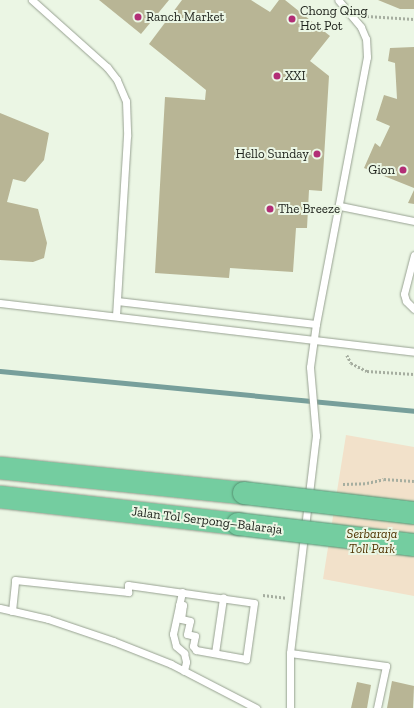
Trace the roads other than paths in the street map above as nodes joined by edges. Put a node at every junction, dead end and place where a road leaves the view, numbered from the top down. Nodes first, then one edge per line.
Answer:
1 (32, 0) edge
2 (338, 0) edge
3 (340, 206) junction
4 (414, 221) edge
5 (414, 255) edge
6 (116, 301) junction
7 (0, 303) edge
8 (414, 309) edge
9 (116, 316) junction
10 (316, 324) junction
11 (314, 339) junction
12 (414, 352) edge
13 (0, 468) edge
14 (0, 497) edge
15 (414, 513) edge
16 (414, 545) edge
17 (182, 592) junction
18 (223, 598) junction
19 (179, 605) junction
20 (0, 608) edge
21 (12, 611) junction
22 (215, 653) junction
23 (290, 653) junction
24 (184, 671) junction
25 (256, 708) edge
26 (290, 708) edge
27 (377, 708) edge

1 - 6 lane
2 - 3 lane
3 - 4 lane
3 - 10 lane
5 - 8 lane
6 - 9 lane
6 - 10 lane
7 - 9 lane
9 - 11 lane
10 - 11 lane
11 - 12 lane
11 - 23 lane
13 - 15 highway, bridge
14 - 16 highway, Jalan Tol Serpong–Balaraja, bridge
17 - 18 lane
17 - 19 lane
17 - 21 lane
18 - 22 lane
18 - 22 lane
19 - 22 lane
19 - 24 lane
20 - 21 lane
21 - 24 lane
23 - 26 lane
23 - 27 lane
24 - 25 lane

